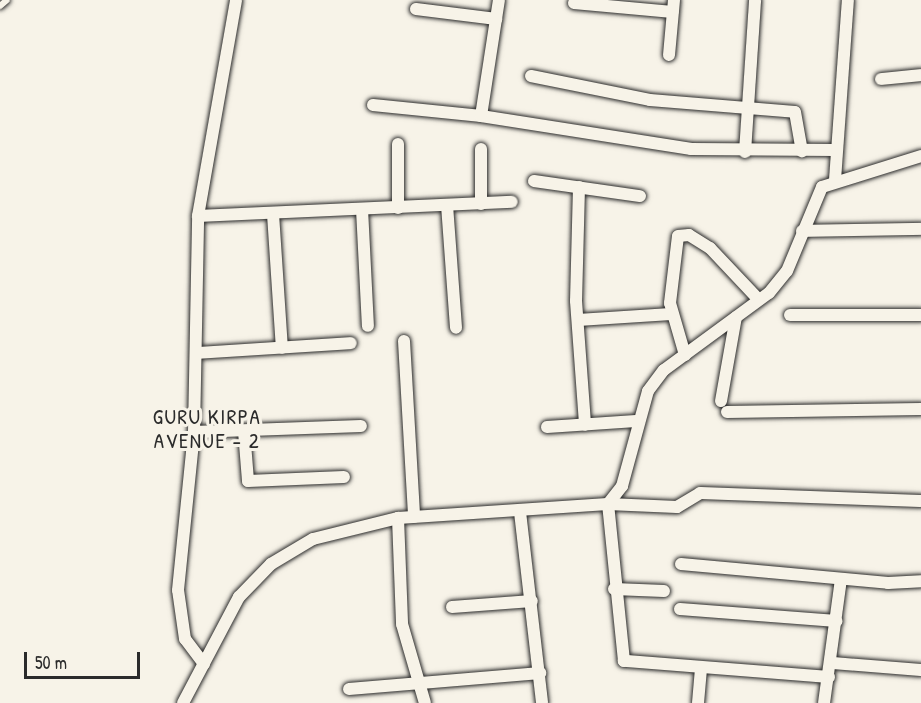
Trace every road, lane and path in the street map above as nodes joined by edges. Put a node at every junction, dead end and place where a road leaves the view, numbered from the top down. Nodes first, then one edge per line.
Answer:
1 (7, 0) edge
2 (236, 0) edge
3 (499, 0) edge
4 (755, 0) edge
5 (848, 0) edge
6 (574, 3) dead end
7 (0, 6) edge
8 (434, 6) edge
9 (673, 6) edge
10 (416, 9) dead end
11 (496, 19) junction
12 (669, 55) dead end
13 (921, 75) edge
14 (531, 76) dead end
15 (881, 79) dead end
16 (373, 105) dead end
17 (747, 110) junction
18 (481, 116) junction
19 (398, 144) dead end
20 (481, 149) dead end
21 (835, 150) junction
22 (802, 151) junction
23 (745, 152) junction
24 (921, 156) edge
25 (836, 180) junction
26 (534, 181) dead end
27 (579, 187) junction
28 (640, 196) dead end
29 (512, 202) dead end
30 (481, 204) junction
31 (447, 205) junction
32 (398, 208) junction
33 (362, 209) junction
34 (273, 214) junction
35 (198, 216) junction
36 (921, 229) edge
37 (802, 231) junction
38 (759, 300) junction
39 (671, 314) junction
40 (790, 315) dead end
41 (921, 315) edge
42 (736, 317) junction
43 (578, 320) junction
44 (368, 326) dead end
45 (456, 328) dead end
46 (404, 341) dead end
47 (351, 343) dead end
48 (282, 348) junction
49 (197, 353) junction
50 (686, 355) junction
51 (921, 409) edge
52 (636, 421) junction
53 (585, 425) junction
54 (362, 426) dead end
55 (547, 427) dead end
56 (244, 431) junction
57 (194, 432) junction
58 (344, 477) dead end
59 (921, 501) edge
60 (608, 504) junction
61 (520, 512) junction
62 (414, 517) junction
63 (398, 518) junction
64 (681, 564) dead end
65 (841, 579) junction
66 (921, 581) edge
67 (614, 589) junction
68 (664, 591) dead end
69 (532, 601) junction
70 (452, 607) dead end
71 (680, 609) dead end
72 (837, 621) junction
73 (833, 663) junction
74 (204, 664) junction
75 (701, 668) junction
76 (921, 670) edge
77 (540, 673) junction
78 (829, 677) junction
79 (420, 683) junction
80 (349, 689) dead end
81 (183, 703) edge
82 (425, 703) edge
83 (542, 703) edge
84 (698, 703) edge
85 (824, 703) edge

1 - 7 lane
2 - 35 street
3 - 11 street
4 - 17 street
5 - 21 street
6 - 9 street
8 - 10 street
8 - 11 street
9 - 12 street
11 - 18 street
13 - 15 street
14 - 17 street
16 - 18 street
17 - 22 street
17 - 23 street
18 - 23 street
19 - 32 street
20 - 30 street
21 - 22 street
21 - 25 street
22 - 23 street
24 - 25 street
25 - 37 street
26 - 27 street
27 - 28 street
27 - 43 street
29 - 30 street
30 - 31 street
31 - 32 street
31 - 45 street
32 - 33 street
33 - 34 street
33 - 44 street
34 - 35 street
34 - 48 street
35 - 49 street
36 - 37 street
37 - 38 street
38 - 39 street
38 - 42 street
39 - 43 street
39 - 50 street
40 - 41 street
42 - 50 street
42 - 51 street
43 - 53 street
46 - 62 street
47 - 48 street
48 - 49 street
49 - 57 street
50 - 52 street
52 - 53 street
52 - 60 street
53 - 55 street
54 - 56 street
56 - 57 street
56 - 58 street
57 - 74 street
59 - 60 street
60 - 61 street
60 - 67 street
61 - 62 street
61 - 69 street
62 - 63 street
63 - 74 street
63 - 79 street
64 - 65 street
65 - 66 street
65 - 72 street
67 - 68 street
67 - 75 street
69 - 70 street
69 - 77 street
71 - 72 street
72 - 73 street
73 - 76 street
73 - 78 street
74 - 81 street
75 - 78 street
75 - 84 street
77 - 79 street
77 - 83 street
78 - 85 street
79 - 80 street
79 - 82 street

